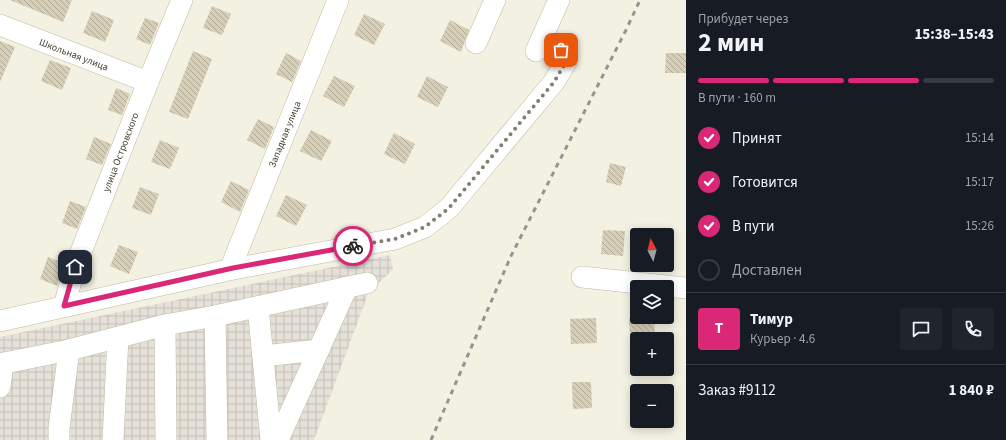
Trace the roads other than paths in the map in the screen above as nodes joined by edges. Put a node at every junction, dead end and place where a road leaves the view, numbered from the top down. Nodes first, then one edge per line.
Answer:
1 (182, 0) edge
2 (338, 0) edge
3 (494, 0) edge
4 (559, 0) edge
5 (0, 25) edge
6 (476, 43) dead end
7 (148, 82) junction
8 (233, 268) junction
9 (582, 277) dead end
10 (686, 288) edge
11 (64, 306) junction
12 (258, 307) junction
13 (215, 316) junction
14 (0, 321) edge
15 (165, 325) junction
16 (118, 337) junction
17 (69, 350) junction
18 (319, 350) junction
19 (263, 356) junction
20 (1, 364) edge
21 (0, 387) edge
22 (59, 440) edge
23 (113, 440) edge
24 (166, 440) edge
25 (216, 440) edge
26 (271, 440) edge
27 (278, 440) edge

1 - 7 street, улица Островского
2 - 8 street, Западная улица
3 - 6 street
4 - 8 street
5 - 7 street, Школьная улица
7 - 11 street, улица Островского
8 - 11 street
9 - 10 street
11 - 14 street
12 - 13 street
12 - 18 street
12 - 19 street
13 - 15 street
13 - 25 street
15 - 16 street
15 - 24 street
16 - 17 street
16 - 23 street
17 - 20 street
17 - 22 street
18 - 19 street
18 - 27 street
19 - 26 street
20 - 21 street

